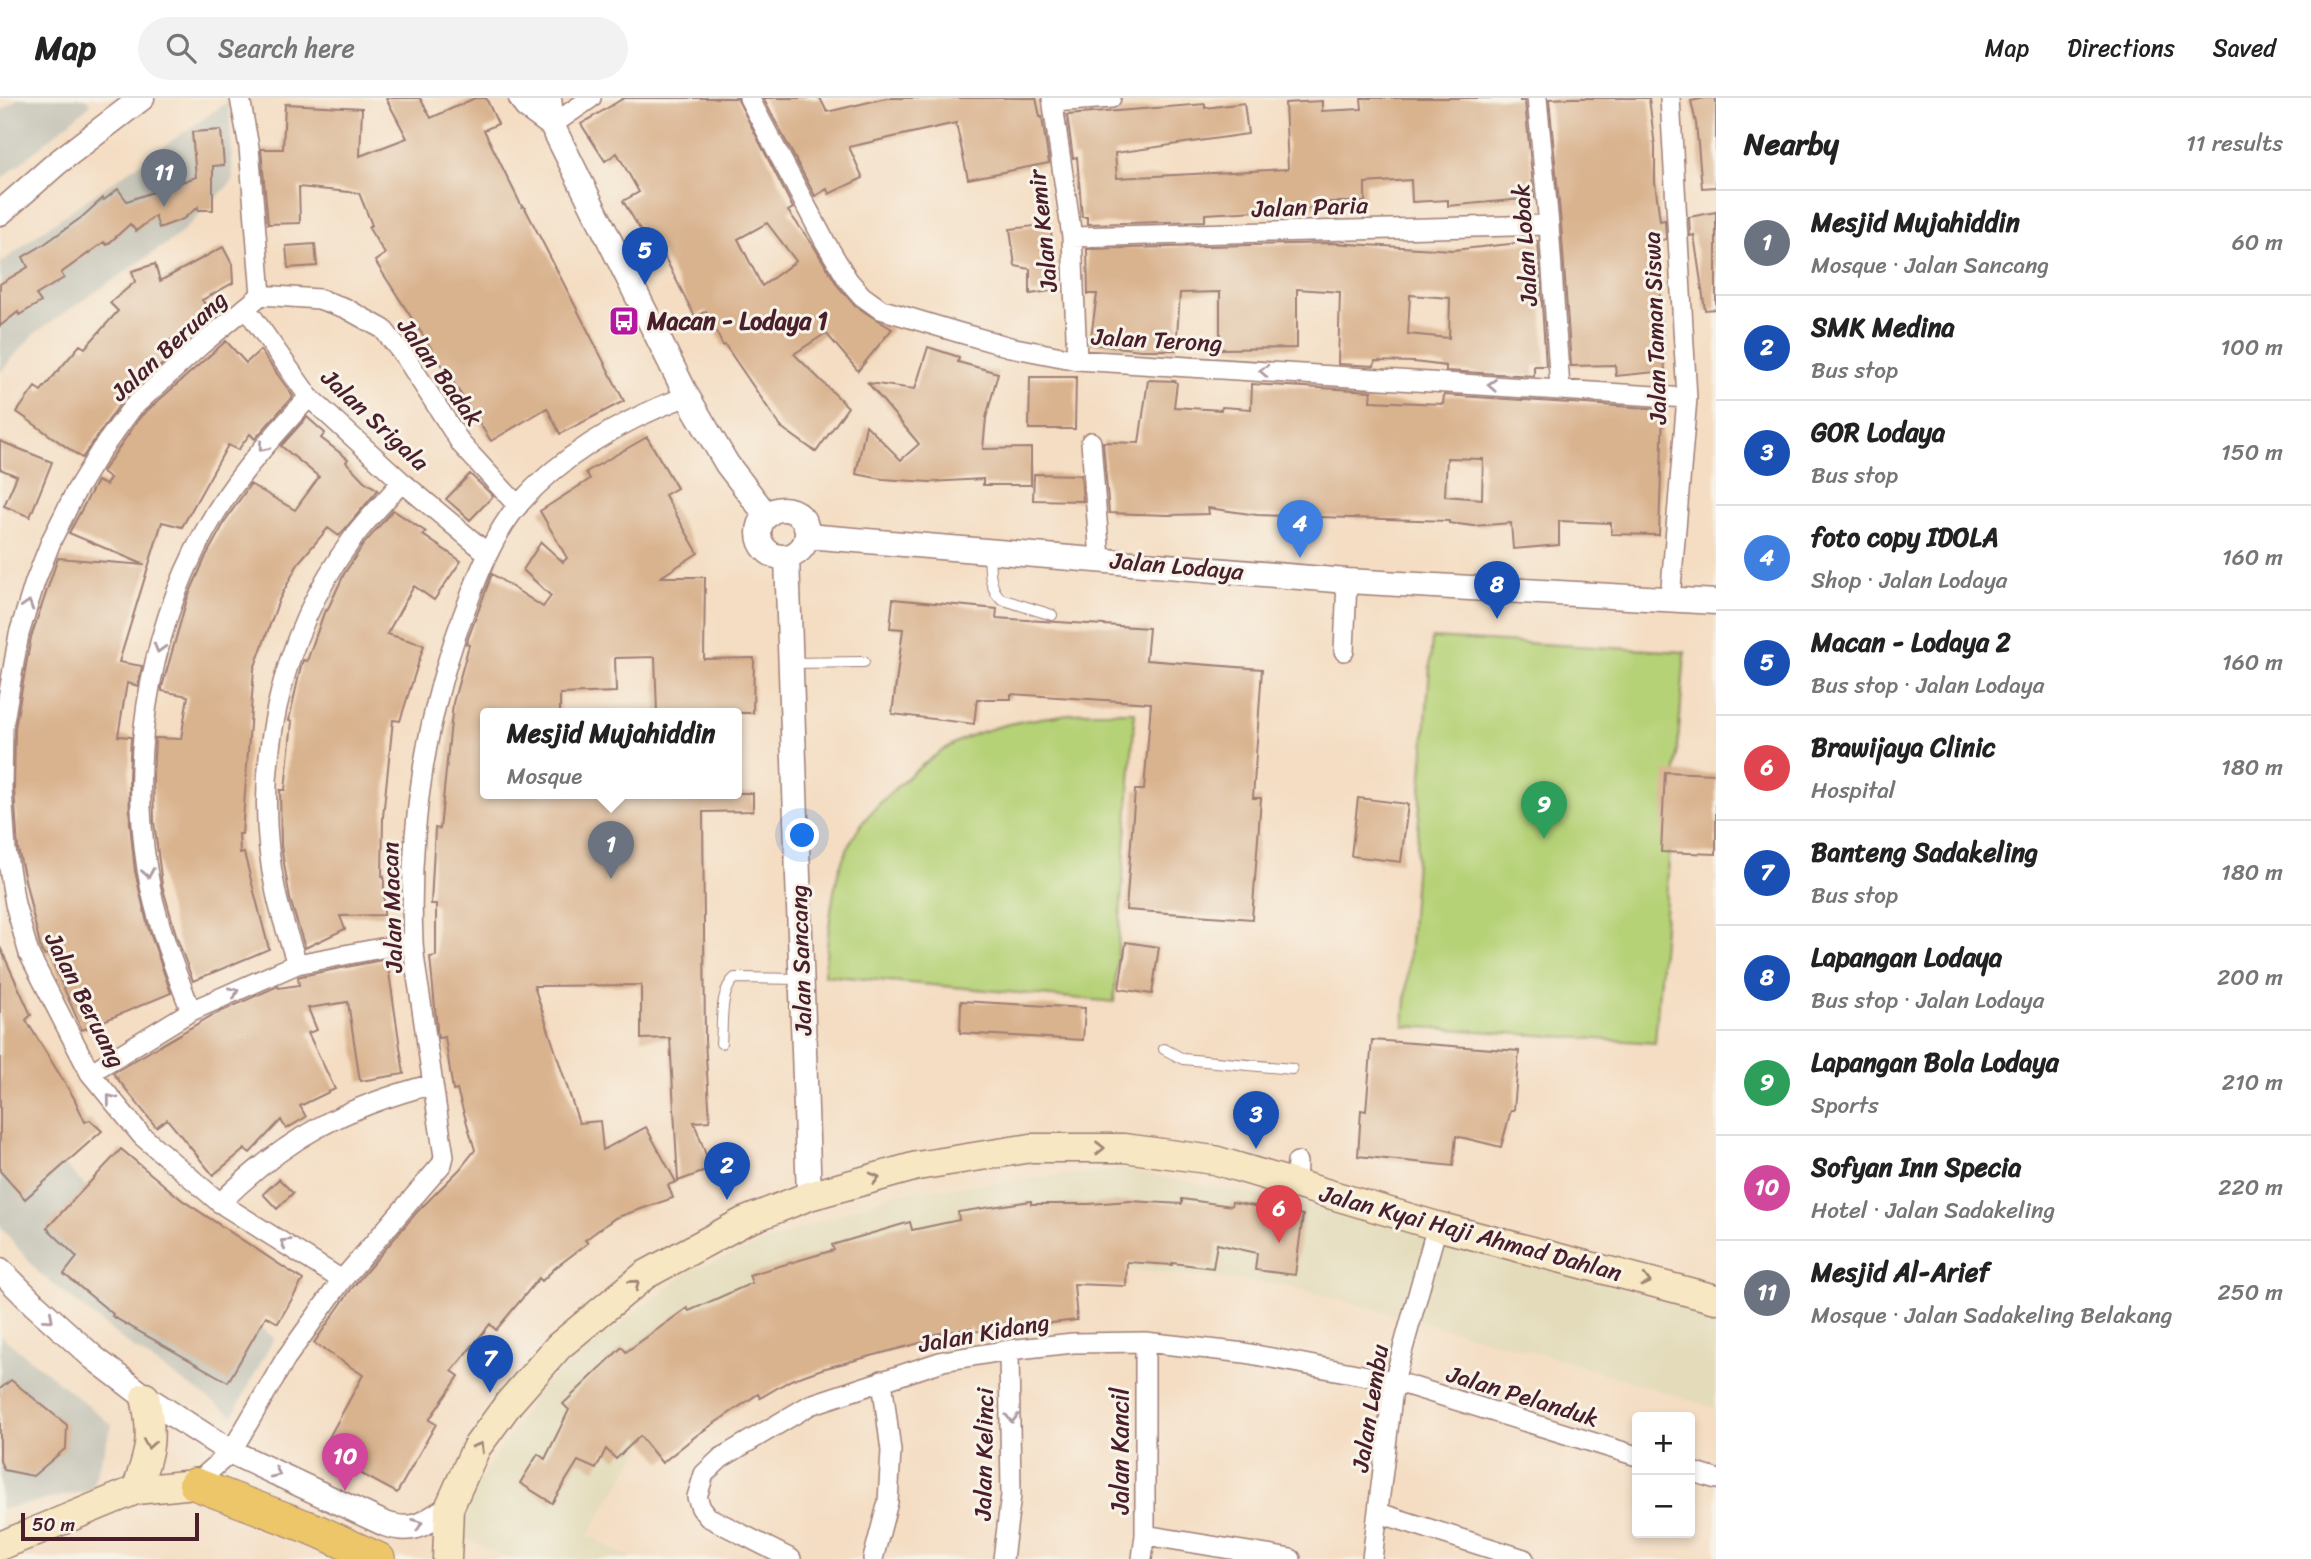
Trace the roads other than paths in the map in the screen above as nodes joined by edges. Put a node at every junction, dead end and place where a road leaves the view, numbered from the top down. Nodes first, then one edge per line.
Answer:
1 (240, 98) edge
2 (521, 98) edge
3 (549, 98) edge
4 (590, 98) edge
5 (749, 98) edge
6 (1111, 98) edge
7 (1537, 98) edge
8 (1670, 98) edge
9 (1053, 100) edge
10 (127, 102) edge
11 (552, 125) junction
12 (0, 213) edge
13 (1549, 225) junction
14 (1072, 237) junction
15 (253, 301) junction
16 (1077, 360) junction
17 (1560, 389) junction
18 (687, 396) junction
19 (309, 397) junction
20 (1686, 398) junction
21 (1091, 442) dead end
22 (402, 482) junction
23 (518, 506) junction
24 (767, 516) junction
25 (807, 536) junction
26 (989, 550) junction
27 (487, 553) junction
28 (787, 557) junction
29 (1100, 559) junction
30 (1347, 581) junction
31 (1670, 599) junction
32 (1716, 602) edge
33 (1052, 615) dead end
34 (1344, 651) dead end
35 (864, 662) dead end
36 (790, 663) junction
37 (413, 942) junction
38 (297, 964) junction
39 (802, 979) junction
40 (191, 1011) junction
41 (721, 1043) dead end
42 (1164, 1049) dead end
43 (1292, 1069) dead end
44 (90, 1073) junction
45 (433, 1084) junction
46 (809, 1196) junction
47 (220, 1203) junction
48 (1437, 1226) junction
49 (0, 1270) edge
50 (342, 1279) junction
51 (1716, 1299) edge
52 (1145, 1342) junction
53 (1009, 1349) junction
54 (882, 1380) junction
55 (1394, 1381) junction
56 (145, 1397) junction
57 (231, 1452) junction
58 (1632, 1454) edge
59 (1695, 1473) edge
60 (1716, 1479) edge
61 (195, 1484) junction
62 (136, 1490) junction
63 (449, 1508) junction
64 (1379, 1513) junction
65 (1146, 1535) junction
66 (0, 1546) edge
67 (379, 1559) edge
68 (447, 1559) edge
69 (791, 1559) edge
70 (873, 1559) edge
71 (1003, 1559) edge
72 (1143, 1559) edge
73 (1291, 1559) edge
74 (1372, 1559) edge
75 (1524, 1559) edge

1 - 15 street
2 - 11 street
3 - 11 street
4 - 11 street
5 - 16 street, Jalan Terong
6 - 9 street
7 - 13 street, Jalan Lobak
8 - 20 street, Jalan Taman Siswa
9 - 14 street, Jalan Kemir
10 - 12 street
11 - 18 street
13 - 14 street, Jalan Paria
13 - 17 street, Jalan Lobak
14 - 16 street, Jalan Kemir
15 - 19 street, Jalan Srigala
15 - 23 street, Jalan Badak
44 -> 15 street, Jalan Beruang
17 -> 16 street, Jalan Terong
17 - 20 street, Jalan Terong
18 - 23 street, Jalan Macan
18 - 24 street
19 - 22 street, Jalan Srigala
19 -> 40 street
20 - 31 street, Jalan Taman Siswa
21 - 29 street
22 - 27 street, Jalan Srigala
22 - 38 street
23 - 27 street, Jalan Macan
24 - 25 street
24 - 28 street
25 - 26 street, Jalan Lodaya
25 - 28 street
26 - 29 street, Jalan Lodaya
26 - 33 lane
27 - 37 street, Jalan Macan
28 - 36 street, Jalan Sancang
29 - 30 street, Jalan Lodaya
30 - 31 street, Jalan Lodaya
30 - 34 street
31 - 32 street, Jalan Lodaya
35 - 36 lane
36 - 39 street, Jalan Sancang
37 - 38 street
37 - 45 street, Jalan Macan
40 -> 38 street
39 - 41 lane
39 - 46 street, Jalan Sancang
40 - 44 street
42 - 43 lane
47 -> 44 street, Jalan Beruang
45 - 47 street
45 - 50 street, Jalan Macan
46 -> 48 main road, Jalan Kyai Haji Ahmad Dahlan
63 -> 46 main road, Jalan Kyai Haji Ahmad Dahlan
50 -> 47 street, Jalan Beruang
48 -> 51 main road, Jalan Kyai Haji Ahmad Dahlan
48 - 55 street, Jalan Lembu
49 -> 56 street
50 - 57 street, Jalan Macan
52 - 53 street, Jalan Kidang
52 - 55 street, Jalan Kidang
52 - 65 street, Jalan Kancil
53 - 54 street, Jalan Kidang
53 -> 71 street, Jalan Kelinci
54 - 69 street, Jalan Kidang
54 - 70 street
55 - 58 street, Jalan Pelanduk
55 - 64 street, Jalan Lembu
56 - 57 street
56 -> 62 main road
57 - 61 street, Jalan Macan
57 -> 63 street
59 - 60 street
61 - 62 main road
61 - 67 main road
62 - 66 main road
63 - 68 main road, Jalan Kyai Haji Ahmad Dahlan
64 - 74 street, Jalan Lembu
64 - 75 street
65 - 72 street, Jalan Kancil
65 - 73 street

